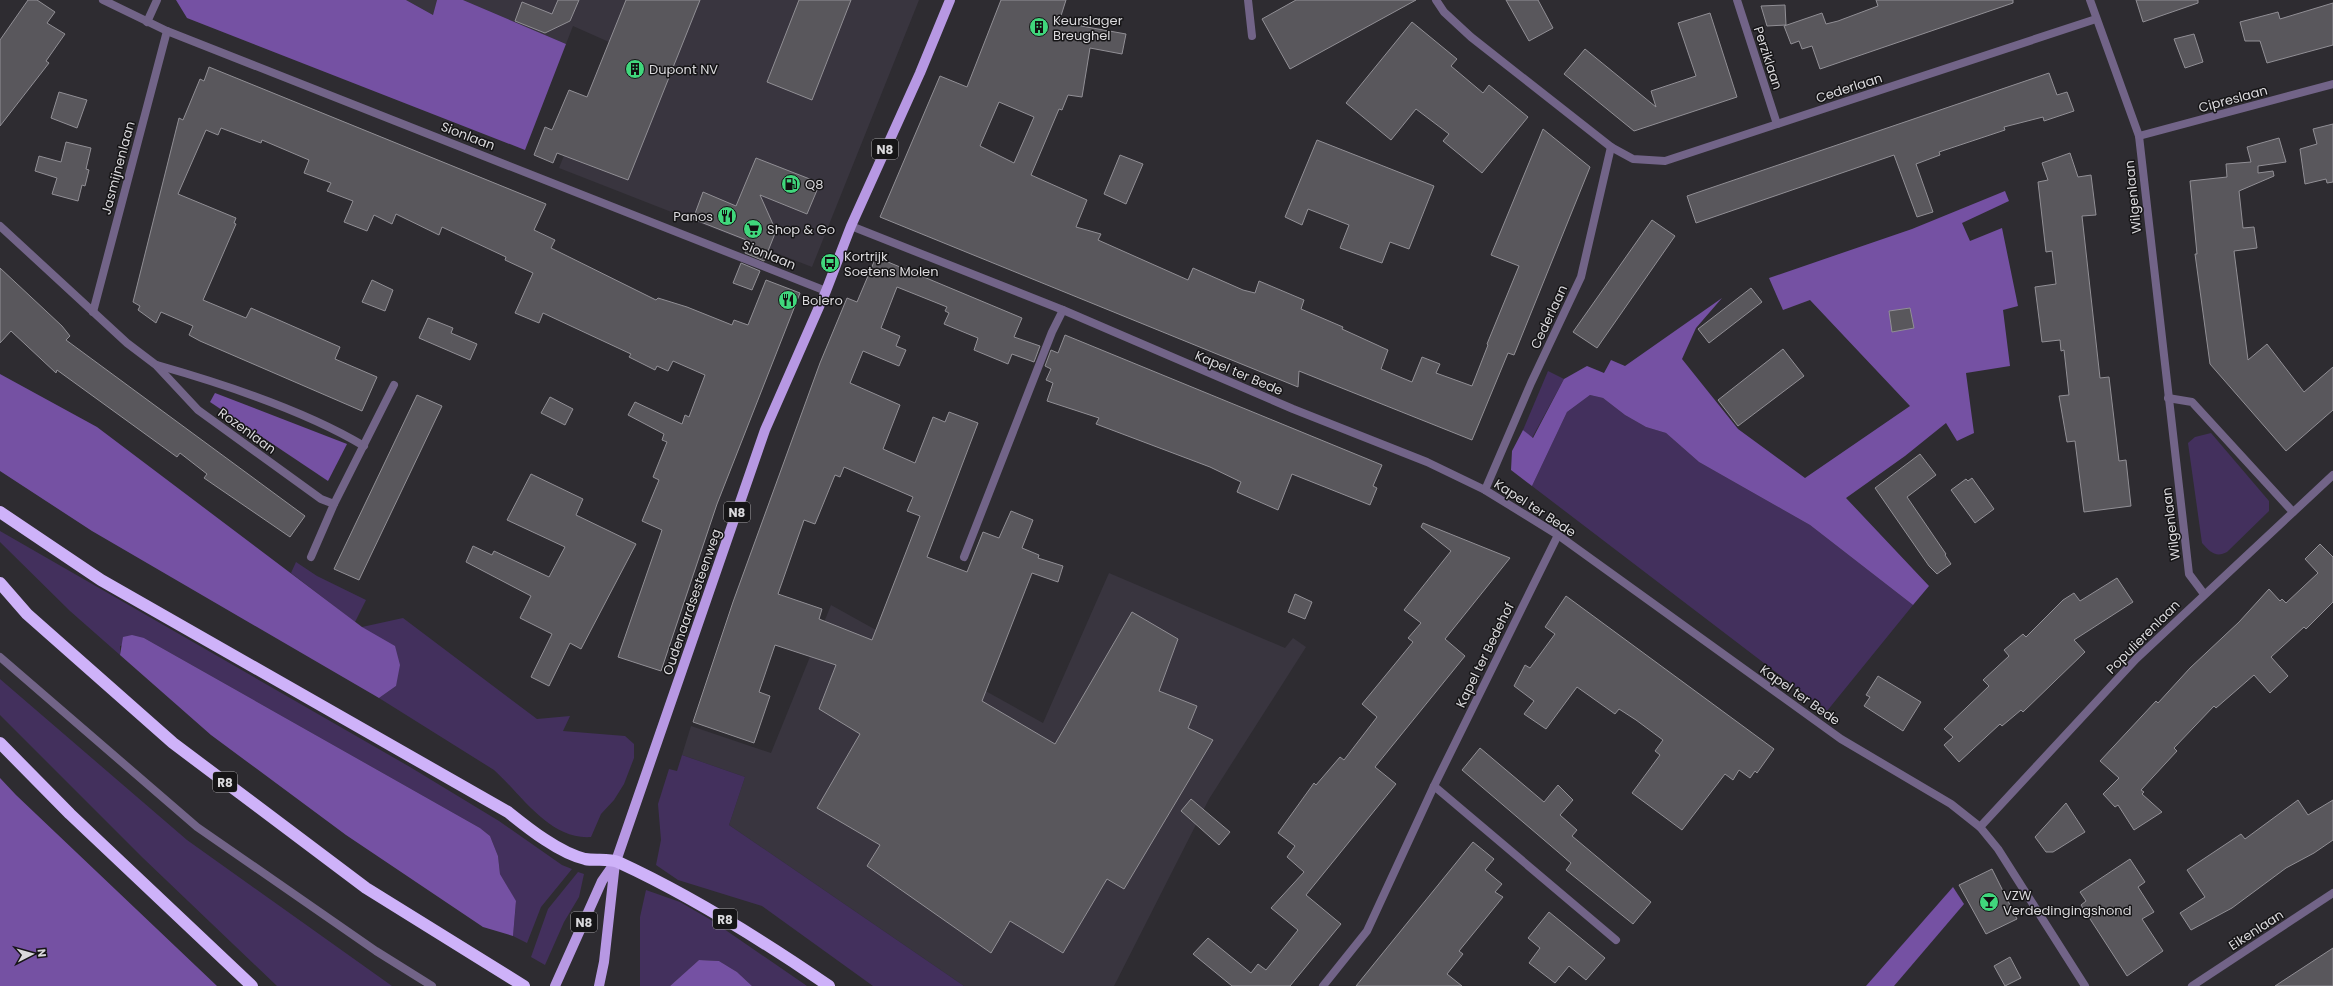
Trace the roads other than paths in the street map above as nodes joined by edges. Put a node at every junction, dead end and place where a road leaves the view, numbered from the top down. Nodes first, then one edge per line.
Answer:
1 (103, 0) edge
2 (157, 0) edge
3 (950, 0) edge
4 (1248, 0) edge
5 (1436, 0) edge
6 (1737, 0) edge
7 (2090, 0) edge
8 (2096, 19) junction
9 (147, 22) junction
10 (167, 31) junction
11 (1252, 36) dead end
12 (2333, 84) edge
13 (1777, 124) junction
14 (2138, 136) junction
15 (1611, 148) junction
16 (0, 226) edge
17 (851, 226) junction
18 (826, 291) junction
19 (1063, 310) junction
20 (93, 312) junction
21 (156, 365) junction
22 (394, 385) dead end
23 (2168, 398) junction
24 (364, 446) junction
25 (2333, 475) edge
26 (1485, 490) junction
27 (334, 504) junction
28 (0, 512) edge
29 (2293, 512) junction
30 (1558, 535) junction
31 (964, 556) dead end
32 (311, 557) dead end
33 (0, 583) edge
34 (2204, 594) junction
35 (0, 657) edge
36 (0, 743) edge
37 (1434, 786) junction
38 (1980, 826) junction
39 (616, 861) junction
40 (2333, 893) edge
41 (1616, 940) dead end
42 (252, 986) edge
43 (432, 986) edge
44 (524, 986) edge
45 (555, 986) edge
46 (599, 986) edge
47 (829, 986) edge
48 (1323, 986) edge
49 (2085, 986) edge
50 (2192, 986) edge

1 - 9 street, Sionlaan
2 - 9 street
3 - 17 main road, Oudenaardsesteenweg / N8
4 - 11 street
5 - 15 street, Cederlaan
6 - 13 street, Perziklaan
7 - 8 street, Wilgenlaan
8 - 13 street, Cederlaan
8 - 14 street, Wilgenlaan
9 - 10 street, Sionlaan
10 - 18 street, Sionlaan
10 - 20 street, Jasmijnenlaan
12 - 14 street, Cipreslaan
13 - 15 street, Cederlaan
14 - 23 street, Wilgenlaan
15 - 26 street, Cederlaan
16 - 20 street, Rozenlaan
17 - 18 main road, Oudenaardsesteenweg / N8
17 - 19 street, Kapel ter Bede
18 - 39 main road, Oudenaardsesteenweg / N8
19 - 26 street, Kapel ter Bede
19 - 31 street
20 - 21 street, Rozenlaan
21 - 24 street, Rozenlaan
21 - 27 street, Rozenlaan
22 - 24 street
23 - 29 street
23 - 34 street, Wilgenlaan
24 - 27 street
25 - 29 street, Populierenlaan
26 - 30 street, Kapel ter Bede
27 - 32 street
28 - 39 highway
29 - 34 street, Populierenlaan
30 - 37 street, Kapel ter Bedehof
30 - 38 street, Kapel ter Bede
33 - 44 highway, R8
34 - 38 street, Populierenlaan
35 - 43 street
36 - 42 highway
37 - 41 street
37 - 48 street, Kapel ter Bedehof
38 - 49 street, Kapel ter Bede
39 - 45 main road, Oudenaardsesteenweg / N8
39 - 46 main road, Oudenaardsesteenweg / N8
39 - 47 highway, R8
40 - 50 street, Eikenlaan

